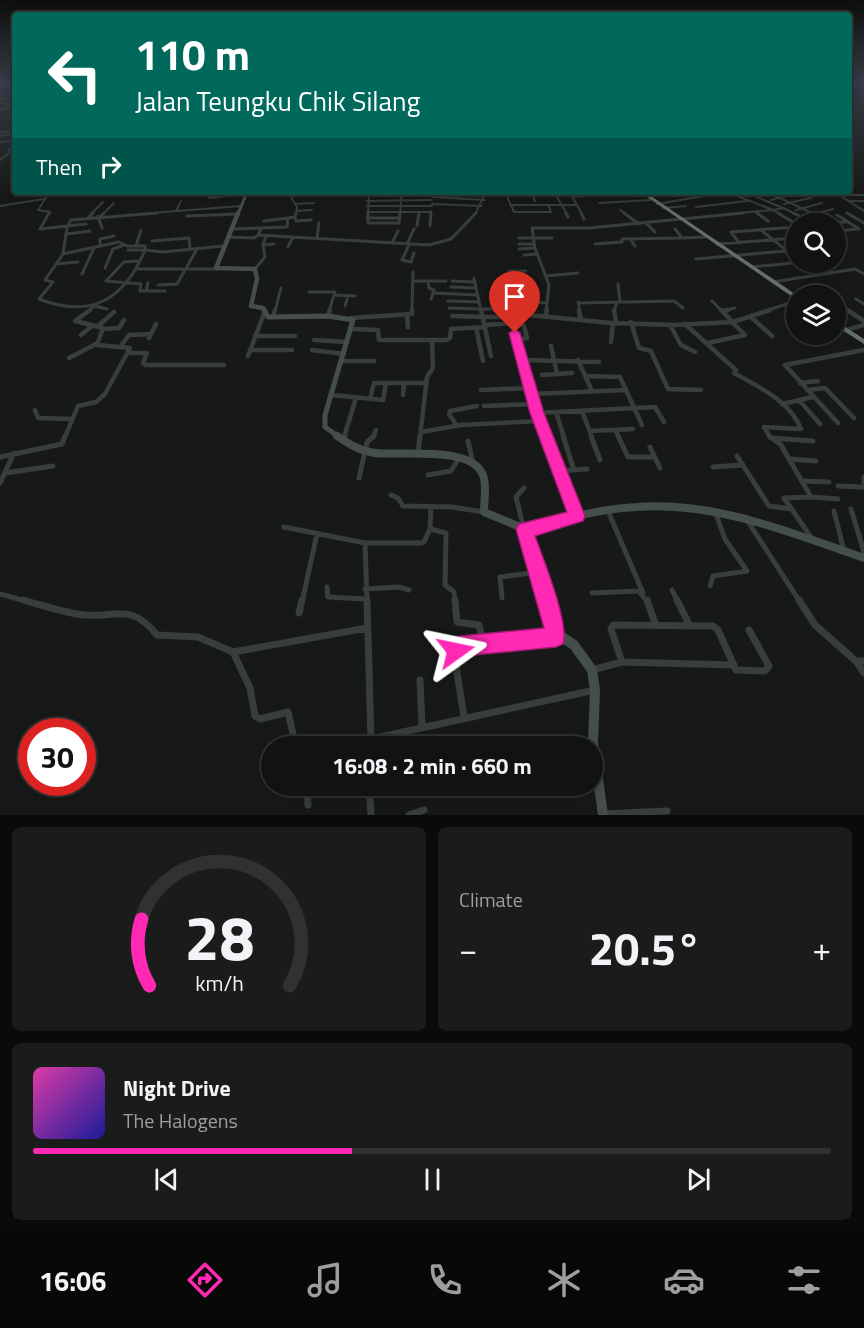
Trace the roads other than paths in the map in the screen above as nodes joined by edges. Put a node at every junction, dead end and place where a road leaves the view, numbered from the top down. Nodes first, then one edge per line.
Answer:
1 (12, 146) edge
2 (12, 149) edge
3 (0, 150) edge
4 (8, 150) junction
5 (12, 151) edge
6 (0, 160) edge
7 (47, 195) edge
8 (211, 195) edge
9 (246, 195) edge
10 (302, 195) edge
11 (368, 195) edge
12 (402, 195) edge
13 (412, 195) edge
14 (486, 195) edge
15 (506, 195) edge
16 (532, 195) edge
17 (556, 195) edge
18 (596, 195) edge
19 (621, 195) edge
20 (645, 195) edge
21 (710, 195) edge
22 (735, 195) edge
23 (753, 195) edge
24 (774, 195) edge
25 (790, 195) edge
26 (839, 195) joint
27 (864, 195) edge
28 (293, 196) joint
29 (704, 196) junction
30 (573, 197) joint
31 (780, 198) junction
32 (812, 198) dead end
33 (44, 199) junction
34 (432, 199) edge
35 (402, 200) junction
36 (485, 200) junction
37 (749, 200) junction
38 (771, 200) dead end
39 (181, 201) dead end
40 (367, 201) junction
41 (535, 201) dead end
42 (628, 201) junction
43 (848, 201) junction
44 (864, 201) edge
45 (103, 202) dead end
46 (654, 202) junction
47 (114, 203) dead end
48 (314, 203) dead end
49 (599, 203) dead end
50 (790, 203) junction
51 (294, 204) junction
52 (717, 204) junction
53 (822, 204) dead end
54 (510, 205) junction
55 (548, 205) junction
56 (564, 205) junction
57 (577, 205) junction
58 (0, 206) edge
59 (241, 206) junction
60 (367, 206) junction
61 (401, 206) junction
62 (482, 206) junction
63 (687, 206) dead end
64 (783, 206) junction
65 (696, 207) dead end
66 (208, 208) junction
67 (663, 208) junction
68 (802, 208) junction
69 (731, 209) dead end
70 (833, 209) dead end
71 (312, 210) dead end
72 (620, 210) dead end
73 (773, 210) junction
74 (796, 210) dead end
75 (176, 211) junction
76 (297, 211) junction
77 (367, 212) junction
78 (400, 212) junction
79 (419, 212) junction
80 (431, 212) junction
81 (756, 212) junction
82 (864, 212) edge
83 (798, 213) edge
84 (812, 213) edge
85 (818, 213) edge
86 (847, 213) dead end
87 (238, 214) junction
88 (738, 214) junction
89 (99, 216) junction
90 (188, 216) dead end
91 (295, 217) junction
92 (568, 217) dead end
93 (88, 218) junction
94 (288, 218) junction
95 (584, 219) dead end
96 (679, 219) junction
97 (786, 219) edge
98 (264, 220) dead end
99 (311, 220) dead end
100 (768, 221) dead end
101 (847, 222) edge
102 (319, 223) dead end
103 (646, 223) junction
104 (864, 223) edge
105 (86, 224) dead end
106 (639, 224) junction
107 (67, 226) junction
108 (430, 226) dead end
109 (786, 227) edge
110 (102, 228) dead end
111 (864, 228) edge
112 (232, 229) junction
113 (261, 229) junction
114 (675, 229) dead end
115 (859, 229) junction
116 (141, 230) dead end
117 (760, 230) junction
118 (846, 230) edge
119 (90, 231) dead end
120 (398, 231) dead end
121 (655, 231) dead end
122 (67, 234) junction
123 (114, 236) dead end
124 (258, 236) junction
125 (266, 236) junction
126 (228, 237) junction
127 (293, 237) junction
128 (706, 237) junction
129 (317, 238) junction
130 (519, 238) dead end
131 (533, 238) junction
132 (552, 238) dead end
133 (630, 238) junction
134 (682, 238) junction
135 (786, 239) edge
136 (774, 240) junction
137 (152, 241) dead end
138 (392, 243) junction
139 (739, 243) junction
140 (274, 244) dead end
141 (519, 244) dead end
142 (595, 244) dead end
143 (600, 244) junction
144 (717, 244) junction
145 (124, 245) junction
146 (263, 245) junction
147 (408, 245) junction
148 (100, 246) junction
149 (136, 246) junction
150 (224, 246) junction
151 (535, 246) junction
152 (635, 246) dead end
153 (180, 247) dead end
154 (288, 247) dead end
155 (94, 248) junction
156 (605, 248) dead end
157 (191, 249) junction
158 (197, 249) junction
159 (519, 249) dead end
160 (128, 250) dead end
161 (145, 250) junction
162 (786, 250) edge
163 (786, 251) edge
164 (414, 253) dead end
165 (63, 254) junction
166 (537, 254) junction
167 (524, 255) dead end
168 (735, 256) junction
169 (696, 259) dead end
170 (138, 261) junction
171 (78, 262) dead end
172 (56, 264) junction
173 (786, 264) edge
174 (751, 267) junction
175 (105, 268) dead end
176 (137, 269) junction
177 (217, 269) junction
178 (185, 271) junction
179 (256, 271) junction
180 (526, 271) dead end
181 (413, 272) dead end
182 (578, 273) dead end
183 (82, 274) dead end
184 (818, 274) joint
185 (864, 274) edge
186 (546, 276) junction
187 (413, 281) junction
188 (428, 281) junction
189 (446, 281) dead end
190 (452, 281) dead end
191 (773, 282) junction
192 (126, 283) junction
193 (148, 283) dead end
194 (618, 284) dead end
195 (158, 285) dead end
196 (281, 288) dead end
197 (451, 288) dead end
198 (476, 288) junction
199 (146, 291) junction
200 (165, 291) dead end
201 (309, 292) dead end
202 (786, 292) edge
203 (434, 293) junction
204 (334, 295) junction
205 (478, 295) junction
206 (348, 296) junction
207 (355, 296) dead end
208 (431, 299) dead end
209 (855, 299) dead end
210 (448, 301) dead end
211 (712, 301) dead end
212 (480, 302) junction
213 (618, 302) junction
214 (547, 303) junction
215 (786, 303) edge
216 (864, 304) edge
217 (95, 306) junction
218 (345, 306) dead end
219 (448, 308) dead end
220 (683, 308) dead end
221 (735, 308) dead end
222 (107, 309) dead end
223 (481, 309) junction
224 (846, 310) edge
225 (265, 311) junction
226 (722, 311) junction
227 (114, 312) dead end
228 (595, 314) dead end
229 (407, 315) junction
230 (518, 315) junction
231 (546, 315) junction
232 (328, 316) junction
233 (452, 316) dead end
234 (273, 317) junction
235 (484, 317) junction
236 (751, 317) junction
237 (351, 318) junction
238 (124, 320) dead end
239 (581, 320) junction
240 (596, 321) junction
241 (615, 322) junction
242 (631, 322) junction
243 (733, 322) junction
244 (864, 323) edge
245 (156, 324) dead end
246 (520, 324) junction
247 (686, 324) junction
248 (670, 325) junction
249 (95, 326) junction
250 (485, 326) junction
251 (408, 327) dead end
252 (476, 327) junction
253 (103, 329) junction
254 (351, 329) junction
255 (846, 330) joint
256 (515, 333) dead end
257 (81, 335) dead end
258 (718, 335) dead end
259 (255, 336) junction
260 (295, 336) dead end
261 (772, 336) dead end
262 (314, 340) dead end
263 (432, 340) junction
264 (517, 340) junction
265 (724, 340) junction
266 (347, 342) junction
267 (611, 342) dead end
268 (864, 342) edge
269 (708, 343) junction
270 (96, 344) junction
271 (551, 346) dead end
272 (120, 347) junction
273 (250, 350) junction
274 (292, 350) dead end
275 (312, 350) dead end
276 (864, 350) edge
277 (694, 351) dead end
278 (129, 352) junction
279 (248, 356) dead end
280 (491, 356) dead end
281 (343, 357) junction
282 (69, 358) dead end
283 (523, 360) junction
284 (552, 360) junction
285 (578, 360) junction
286 (374, 361) dead end
287 (483, 361) dead end
288 (599, 362) dead end
289 (224, 365) dead end
290 (572, 373) dead end
291 (557, 374) junction
292 (542, 375) dead end
293 (586, 376) junction
294 (818, 381) dead end
295 (386, 383) junction
296 (404, 383) junction
297 (427, 383) junction
298 (800, 383) junction
299 (481, 390) dead end
300 (626, 390) junction
301 (701, 390) dead end
302 (806, 390) junction
303 (531, 391) junction
304 (592, 392) junction
305 (332, 395) junction
306 (403, 395) dead end
307 (813, 397) junction
308 (356, 398) junction
309 (370, 399) junction
310 (798, 400) junction
311 (535, 404) junction
312 (782, 404) junction
313 (477, 406) dead end
314 (484, 406) dead end
315 (634, 408) junction
316 (35, 410) dead end
317 (582, 411) junction
318 (556, 412) junction
319 (537, 413) junction
320 (854, 418) dead end
321 (70, 419) junction
322 (540, 421) junction
323 (664, 422) dead end
324 (838, 423) dead end
325 (820, 424) dead end
326 (642, 425) dead end
327 (457, 426) junction
328 (633, 429) dead end
329 (376, 430) dead end
330 (615, 430) junction
331 (590, 431) junction
332 (421, 432) junction
333 (344, 438) junction
334 (770, 438) junction
335 (468, 441) dead end
336 (813, 441) dead end
337 (650, 447) dead end
338 (364, 451) junction
339 (14, 453) junction
340 (418, 454) junction
341 (737, 456) dead end
342 (0, 457) edge
343 (654, 457) junction
344 (459, 458) junction
345 (789, 459) junction
346 (600, 460) dead end
347 (816, 461) dead end
348 (473, 463) junction
349 (743, 465) junction
350 (54, 466) dead end
351 (713, 466) dead end
352 (660, 468) dead end
353 (587, 469) dead end
354 (574, 470) junction
355 (558, 471) junction
356 (5, 473) junction
357 (428, 475) dead end
358 (864, 477) edge
359 (359, 478) dead end
360 (802, 481) junction
361 (829, 482) dead end
362 (864, 482) edge
363 (0, 483) edge
364 (838, 486) dead end
365 (864, 487) edge
366 (524, 488) dead end
367 (391, 495) dead end
368 (811, 497) junction
369 (838, 499) dead end
370 (431, 508) junction
371 (792, 509) junction
372 (851, 509) dead end
373 (608, 511) junction
374 (834, 511) dead end
375 (484, 512) junction
376 (714, 512) junction
377 (577, 516) junction
378 (747, 520) junction
379 (284, 528) dead end
380 (430, 529) junction
381 (525, 529) junction
382 (317, 534) junction
383 (815, 542) junction
384 (365, 543) junction
385 (844, 551) junction
386 (864, 552) edge
387 (864, 558) edge
388 (539, 572) junction
389 (710, 586) dead end
390 (327, 587) dead end
391 (365, 589) junction
392 (409, 590) dead end
393 (672, 590) dead end
394 (592, 593) dead end
395 (643, 593) junction
396 (0, 594) edge
397 (365, 598) junction
398 (502, 598) dead end
399 (299, 613) dead end
400 (656, 626) junction
401 (690, 626) junction
402 (367, 628) junction
403 (749, 630) dead end
404 (556, 633) junction
405 (484, 645) junction
406 (233, 652) junction
407 (860, 661) edge
408 (622, 662) junction
409 (734, 665) junction
410 (592, 670) junction
411 (864, 672) edge
412 (420, 680) dead end
413 (595, 690) junction
414 (464, 717) junction
415 (422, 726) junction
416 (293, 736) edge
417 (371, 736) edge
418 (383, 736) edge
419 (308, 796) edge
420 (370, 796) edge
421 (308, 805) dead end
422 (424, 810) dead end
423 (667, 812) dead end
424 (371, 815) edge
425 (409, 815) edge
426 (603, 815) edge

1 - 4 street
2 - 4 street
3 - 4 street
5 - 6 street
7 - 33 street
8 - 66 street
9 - 59 street
10 - 28 street
11 - 40 street
12 - 35 street
13 - 34 street
14 - 36 street
15 - 54 street
16 - 41 street
17 - 56 street
18 - 30 street
19 - 42 street
20 - 46 highway
21 - 29 street
22 - 37 street
23 - 64 street
24 - 31 street
25 - 31 street
26 - 27 street
26 - 43 street
28 - 51 street
29 - 46 street
29 - 52 street
30 - 57 street
31 - 38 street
31 - 50 street
32 - 50 street
33 - 58 street
33 - 107 street
34 - 35 street
34 - 36 street
34 - 61 street
34 - 62 street
34 - 80 street
35 - 40 street
35 - 61 street
36 - 62 street
37 - 52 street
37 - 73 street
39 - 75 street
40 - 60 street
42 - 46 street
42 - 49 street
43 - 44 street
43 - 82 street
45 - 93 street
46 - 67 highway
47 - 89 street
48 - 51 street
50 - 64 street
50 - 68 street
51 - 76 street
52 - 65 street
53 - 68 street
54 - 55 street
54 - 55 street
55 - 56 street
56 - 57 street
56 - 92 street
57 - 95 street
59 - 66 street
59 - 87 street
60 - 61 street
60 - 77 street
61 - 78 street
62 - 147 street
63 - 67 street
64 - 73 street
64 - 83 street
66 - 75 street
67 - 96 highway
68 - 74 street
68 - 84 street
69 - 88 street
70 - 85 street
71 - 76 street
72 - 106 street
73 - 81 street
73 - 97 street
75 - 89 street
76 - 91 street
77 - 78 street
77 - 78 street
78 - 79 street
79 - 80 street
79 - 147 street
80 - 108 street
81 - 88 street
81 - 100 street
86 - 104 street
87 - 90 street
87 - 112 street
88 - 96 street
89 - 93 street
89 - 110 street
91 - 94 street
91 - 99 street
93 - 107 street
94 - 98 street
94 - 113 street
96 - 103 street
96 - 128 highway
101 - 115 street
102 - 129 street
103 - 106 street
103 - 121 street
105 - 107 street
106 - 131 street
107 - 122 street
109 - 117 street
111 - 115 street
112 - 113 street
112 - 126 street
113 - 124 street
114 - 134 street
115 - 118 street
116 - 149 street
117 - 136 street
117 - 139 street
119 - 122 street
120 - 138 street
122 - 165 street
123 - 148 street
124 - 125 street
124 - 126 street
125 - 127 street
125 - 146 street
126 - 150 street
127 - 129 street
127 - 154 street
128 - 134 street
128 - 144 highway
129 - 138 street
130 - 131 street
131 - 132 street
131 - 151 street
133 - 134 street
133 - 143 street
133 - 152 street
135 - 136 street
136 - 139 street
136 - 162 street
137 - 157 street
138 - 147 street
139 - 144 street
140 - 146 street
141 - 151 street
142 - 143 street
143 - 156 street
144 - 168 highway
145 - 148 street
145 - 149 street
145 - 175 street
146 - 179 street
147 - 164 street
148 - 155 street
149 - 161 street
150 - 158 street
150 - 177 street
151 - 159 street
151 - 166 street
153 - 157 street
155 - 165 street
155 - 183 street
157 - 158 street
157 - 161 street
158 - 178 street
160 - 161 street
161 - 170 street
163 - 168 street
165 - 172 street
166 - 167 street
166 - 186 street
168 - 169 street
168 - 174 highway
170 - 176 street
170 - 192 street
171 - 172 street
172 - 217 street
173 - 174 street
174 - 191 highway
176 - 178 street
176 - 192 street
177 - 178 street
177 - 179 street
178 - 195 street
179 - 225 street
180 - 214 street
181 - 187 street
182 - 186 street
184 - 185 street
184 - 191 street
186 - 214 street
187 - 188 street
187 - 229 street
188 - 189 street
188 - 203 street
190 - 198 street
191 - 202 highway
192 - 199 street
192 - 217 street
193 - 199 street
194 - 213 street
196 - 234 street
197 - 198 street
198 - 205 street
199 - 200 street
201 - 204 street
203 - 205 street
203 - 208 street
204 - 206 street
204 - 232 street
205 - 212 street
206 - 207 street
206 - 218 street
209 - 216 street
210 - 212 street
211 - 226 street
212 - 223 street
213 - 220 street
213 - 239 street
213 - 241 street
214 - 231 street
215 - 236 street
217 - 222 street
217 - 249 street
219 - 223 street
221 - 226 street
223 - 230 street
223 - 235 street
224 - 244 street
225 - 234 street
225 - 259 street
226 - 243 street
227 - 249 street
228 - 240 street
229 - 237 street
229 - 251 street
230 - 231 street
230 - 235 street
230 - 246 street
231 - 239 street
232 - 234 street
232 - 237 street
233 - 235 street
235 - 250 street
236 - 243 street
236 - 261 street
237 - 254 street
238 - 253 street
239 - 240 street
240 - 241 street
241 - 242 street
241 - 267 street
242 - 248 street
242 - 301 street
243 - 247 street
243 - 265 street
244 - 255 street
245 - 272 street
246 - 250 street
246 - 264 street
247 - 248 street
247 - 269 street
248 - 277 street
249 - 253 street
249 - 257 street
250 - 252 street
250 - 280 street
252 - 263 street
252 - 287 street
253 - 270 street
254 - 263 street
254 - 266 street
255 - 268 highway
256 - 264 street
258 - 265 street
259 - 260 street
259 - 273 street
262 - 266 street
263 - 297 street
264 - 283 street
265 - 269 street
266 - 281 street
269 - 312 street
270 - 272 street
270 - 282 street
271 - 284 street
272 - 278 street
273 - 274 street
273 - 279 street
275 - 281 street
276 - 298 street
278 - 289 street
278 - 321 street
281 - 286 street
281 - 305 street
283 - 284 street
283 - 303 street
284 - 285 street
284 - 291 street
285 - 288 street
285 - 293 street
290 - 291 street
291 - 292 street
293 - 300 street
293 - 304 street
294 - 298 street
295 - 296 street
295 - 309 street
295 - 309 street
296 - 297 street
296 - 306 street
297 - 332 street
298 - 302 street
299 - 303 street
300 - 304 street
300 - 315 street
302 - 307 street
302 - 320 street
303 - 304 street
303 - 311 street
305 - 308 street
305 - 333 street
307 - 310 street
307 - 324 street
308 - 309 street
308 - 333 street
310 - 312 street
310 - 325 street
311 - 314 street
311 - 319 street
312 - 334 street
313 - 327 street
315 - 317 street
315 - 323 street
315 - 326 street
316 - 321 street
317 - 318 street
317 - 331 street
318 - 319 street
318 - 354 street
319 - 322 street
321 - 339 street
322 - 327 street
322 - 355 street
327 - 332 street
328 - 330 street
329 - 338 street
330 - 331 street
330 - 343 street
331 - 346 street
332 - 340 street
333 - 338 street
334 - 336 street
334 - 345 street
335 - 348 street
337 - 343 street
338 - 340 street
338 - 359 street
339 - 342 street
339 - 356 street
340 - 344 street
341 - 349 street
343 - 352 street
344 - 348 street
344 - 357 street
345 - 347 street
345 - 360 street
348 - 375 street
349 - 351 street
349 - 371 street
350 - 356 street
353 - 354 street
354 - 355 street
355 - 377 street
356 - 363 street
358 - 362 street
360 - 361 street
360 - 368 street
364 - 365 street
366 - 381 street
367 - 370 street
368 - 369 street
368 - 371 street
370 - 375 street
370 - 380 street
371 - 383 street
372 - 386 street
373 - 376 street
373 - 377 street
373 - 395 street
374 - 385 street
375 - 381 street
376 - 378 street
376 - 389 street
377 - 381 street
378 - 383 street
378 - 407 street
379 - 382 street
380 - 384 street
380 - 405 street
381 - 388 street
382 - 384 street
382 - 399 street
383 - 385 street
384 - 391 street
385 - 387 street
388 - 398 street
388 - 404 street
390 - 397 street
391 - 392 street
391 - 397 street
393 - 401 street
394 - 395 street
395 - 400 street
396 - 406 street
397 - 402 street
400 - 401 street
400 - 408 street
401 - 409 street
402 - 406 street
402 - 417 street
403 - 409 street
404 - 405 street
404 - 410 street
405 - 414 street
406 - 416 street
407 - 411 street
408 - 409 street
408 - 410 street
410 - 413 street
412 - 415 street
413 - 414 street
413 - 426 street
414 - 415 street
415 - 418 street
419 - 421 street
420 - 424 street
422 - 425 street
423 - 426 street

